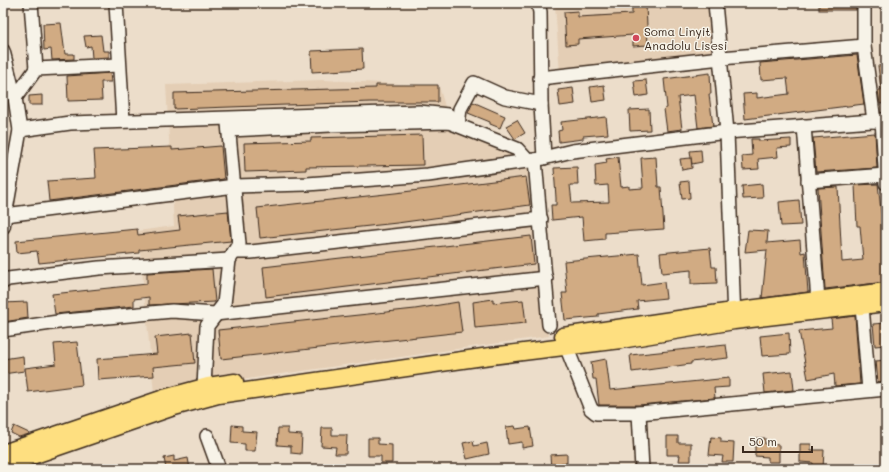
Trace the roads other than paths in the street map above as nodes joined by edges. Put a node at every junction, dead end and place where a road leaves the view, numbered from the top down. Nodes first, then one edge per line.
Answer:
1 (31, 3) edge
2 (116, 3) edge
3 (538, 3) edge
4 (715, 3) edge
5 (864, 3) edge
6 (864, 46) junction
7 (3, 51) edge
8 (721, 58) junction
9 (119, 65) junction
10 (36, 69) junction
11 (540, 78) junction
12 (15, 98) junction
13 (540, 104) junction
14 (123, 121) junction
15 (881, 121) edge
16 (228, 124) junction
17 (453, 124) junction
18 (804, 126) junction
19 (20, 130) junction
20 (726, 132) junction
21 (536, 159) junction
22 (886, 180) edge
23 (808, 181) junction
24 (235, 186) junction
25 (541, 219) junction
26 (4, 221) edge
27 (232, 256) junction
28 (546, 278) junction
29 (3, 282) edge
30 (886, 291) edge
31 (818, 300) junction
32 (886, 303) edge
33 (862, 306) junction
34 (216, 314) junction
35 (734, 316) junction
36 (550, 325) dead end
37 (3, 330) edge
38 (566, 346) junction
39 (204, 387) junction
40 (886, 389) edge
41 (868, 390) junction
42 (639, 413) junction
43 (207, 436) dead end
44 (3, 453) edge
45 (3, 466) edge
46 (219, 469) edge
47 (642, 469) edge

1 - 10 street
2 - 9 street
3 - 11 street
4 - 8 street
5 - 6 street
6 - 8 street
6 - 15 street
7 - 12 street
8 - 11 street
8 - 20 street
9 - 10 street
9 - 14 street
10 - 12 street
11 - 13 street
12 - 19 street
13 - 17 street
13 - 21 street
14 - 16 street
14 - 19 street
15 - 18 street
15 - 22 street
16 - 17 street
16 - 24 street
17 - 21 street
18 - 20 street
18 - 23 street
19 - 26 street
20 - 21 street
20 - 35 street
21 - 24 street
21 - 25 street
22 - 23 street
23 - 31 street
24 - 26 street
24 - 27 street
25 - 27 street
25 - 28 street
27 - 29 street
27 - 34 street
28 - 34 street
28 - 36 street
30 - 31 main road
31 - 35 main road
32 - 33 main road
33 - 35 main road
33 - 41 street
34 - 37 street
34 - 39 street
35 - 38 main road
35 - 39 main road
38 - 42 street
38 - 45 main road
39 - 44 main road
40 - 41 street
41 - 42 street
42 - 47 street
43 - 46 street

